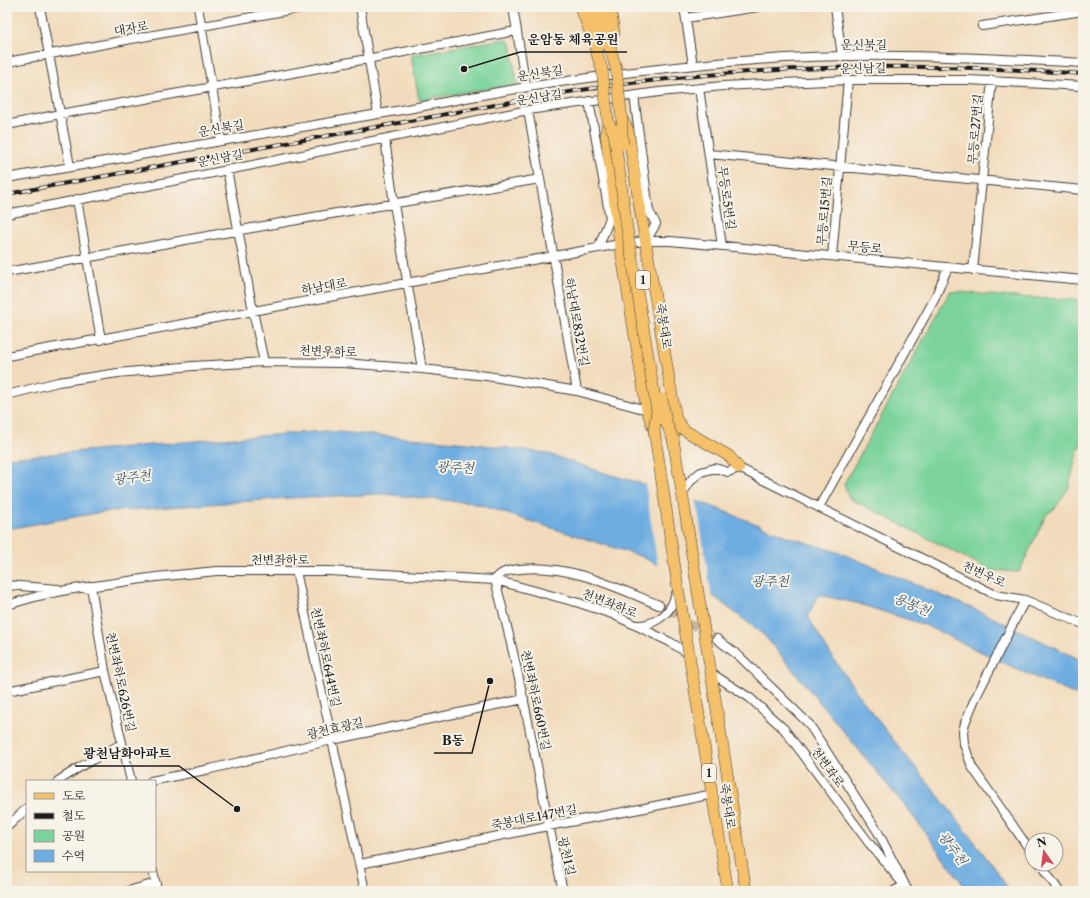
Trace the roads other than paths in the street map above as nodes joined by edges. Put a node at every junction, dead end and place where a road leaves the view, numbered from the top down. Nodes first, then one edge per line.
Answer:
1 (40, 7) edge
2 (198, 7) edge
3 (306, 7) edge
4 (360, 7) edge
5 (513, 7) edge
6 (579, 7) edge
7 (590, 7) edge
8 (599, 7) edge
9 (610, 7) edge
10 (684, 7) edge
11 (758, 7) edge
12 (835, 7) edge
13 (1083, 11) edge
14 (686, 18) junction
15 (982, 26) dead end
16 (202, 27) junction
17 (516, 31) junction
18 (48, 54) junction
19 (842, 56) junction
20 (369, 59) junction
21 (7, 62) edge
22 (1083, 63) edge
23 (693, 65) junction
24 (616, 68) junction
25 (602, 69) junction
26 (848, 80) junction
27 (992, 80) junction
28 (1083, 86) edge
29 (526, 87) junction
30 (212, 88) junction
31 (699, 88) junction
32 (634, 96) junction
33 (589, 101) junction
34 (528, 110) junction
35 (60, 114) junction
36 (378, 114) junction
37 (622, 120) junction
38 (608, 121) junction
39 (7, 125) edge
40 (385, 139) junction
41 (221, 140) junction
42 (709, 154) junction
43 (781, 162) joint
44 (70, 166) junction
45 (839, 167) junction
46 (227, 169) junction
47 (917, 174) joint
48 (7, 178) edge
49 (540, 179) junction
50 (982, 180) junction
51 (1083, 190) edge
52 (77, 199) junction
53 (394, 204) junction
54 (7, 214) edge
55 (239, 230) junction
56 (646, 241) junction
57 (620, 244) junction
58 (722, 246) junction
59 (598, 248) junction
60 (832, 256) junction
61 (554, 257) junction
62 (87, 258) junction
63 (948, 267) junction
64 (973, 270) junction
65 (7, 272) edge
66 (1083, 280) edge
67 (407, 283) junction
68 (253, 311) junction
69 (101, 340) junction
70 (7, 356) edge
71 (264, 362) junction
72 (422, 369) junction
73 (577, 391) junction
74 (7, 395) edge
75 (646, 410) junction
76 (676, 418) junction
77 (654, 430) junction
78 (674, 439) junction
79 (739, 468) junction
80 (682, 494) junction
81 (818, 507) junction
82 (296, 571) junction
83 (495, 580) junction
84 (7, 585) edge
85 (92, 586) junction
86 (678, 588) junction
87 (67, 590) junction
88 (1025, 600) junction
89 (7, 605) edge
90 (659, 605) tunnel mouth
91 (1083, 624) edge
92 (636, 625) junction
93 (717, 639) tunnel mouth
94 (689, 654) junction
95 (711, 670) junction
96 (105, 671) junction
97 (7, 691) edge
98 (524, 699) junction
99 (332, 740) junction
100 (121, 744) junction
101 (60, 780) edge
102 (131, 780) edge
103 (156, 780) edge
104 (713, 794) junction
105 (26, 809) edge
106 (548, 826) junction
107 (7, 827) edge
108 (1024, 842) edge
109 (360, 864) junction
110 (153, 872) edge
111 (1046, 872) edge
112 (156, 887) edge
113 (907, 888) edge
114 (128, 891) edge
115 (366, 891) edge
116 (563, 891) edge
117 (728, 891) edge
118 (746, 891) edge
119 (894, 891) edge
120 (1059, 891) edge

1 - 18 street
2 - 16 street
3 - 16 street, 대자로
4 - 20 street
5 - 17 street
6 - 25 main road
7 - 25 main road, 1
8 - 24 main road, 1
9 - 24 main road
10 - 14 street
11 - 14 street
12 - 19 street
13 - 15 street
14 - 23 street
16 - 18 street, 대자로
16 - 30 street
17 - 20 street
17 - 29 street
18 - 21 street, 대자로
18 - 35 street
19 - 22 street, 운신북길
19 - 23 street, 운신북길
20 - 30 street
20 - 36 street
23 - 29 street, 운신북길
24 - 37 main road, 1, bridge
25 - 38 main road, 1, bridge
26 - 27 street, 운신남길
26 - 31 street, 운신남길
26 - 45 street, 무등로15번길
27 - 28 street, 운신남길
27 - 50 street, 무등로27번길
29 - 36 street, 운신북길
30 - 35 street
30 - 41 street
31 - 32 street, 운신남길
31 - 42 street, 무등로5번길
32 - 33 street, 운신남길
32 - 56 street
33 - 34 street, 운신남길
33 - 59 street
34 - 40 street, 운신남길
34 - 49 street, 하남대로832번길
35 - 39 street
35 - 44 street
36 - 41 street, 운신북길
37 - 56 main road
37 - 78 main road, 죽봉대로 / 1, bridge
38 - 57 main road
38 - 77 main road, 죽봉대로 / 1, bridge
40 - 46 street, 운신남길
40 - 53 street
41 - 44 street, 운신북길
42 - 43 street, 무등로5번길
42 - 58 street, 무등로5번길
43 - 45 street, 무등로15번길
44 - 48 street, 운신북길
45 - 47 street, 무등로15번길
45 - 60 street, 무등로15번길
46 - 52 street, 운신남길
46 - 55 street
47 - 50 street, 무등로27번길
49 - 53 street
49 - 61 street, 하남대로832번길
50 - 51 street, 무등로27번길
50 - 64 street, 무등로27번길
52 - 54 street, 운신남길
52 - 62 street
53 - 55 street
53 - 67 street
55 - 62 street
55 - 68 street
56 - 57 street, 하남대로
56 - 58 street, 무등로
56 - 76 main road
57 - 59 street, 하남대로
57 - 75 main road
58 - 60 street, 무등로
59 - 61 street, 하남대로
60 - 63 street, 무등로
61 - 67 street, 하남대로
61 - 73 street, 하남대로832번길
62 - 65 street
62 - 69 street
63 - 64 street, 무등로
63 - 81 street
64 - 66 street, 무등로
67 - 68 street, 하남대로
67 - 72 street
68 - 69 street, 하남대로
68 - 71 street
69 - 70 street, 하남대로
71 - 72 street, 천변우하로
71 - 74 street, 천변우하로
72 - 73 street, 천변우하로
73 - 75 street, 천변우하로
75 - 77 main road
76 - 78 main road
76 - 79 main road
77 - 86 main road, 1, bridge
78 - 80 main road, 죽봉대로 / 1
79 - 80 street
79 - 81 street, 천변우로
80 - 95 main road, 죽봉대로 / 1, bridge
81 - 88 street, 천변우로
82 - 83 street, 천변좌하로
82 - 85 street, 천변좌하로
82 - 99 street, 천변좌하로644번길
83 - 90 street, 천변좌하로
83 - 92 street, 천변좌하로
83 - 98 street, 천변좌하로660번길
84 - 87 street, 천변좌하로
85 - 87 street, 천변좌하로
85 - 96 street, 천변좌하로626번길
86 - 92 street
86 - 94 main road, 1, bridge
87 - 89 street, 천변좌하로
88 - 91 street, 천변우로
88 - 108 street
92 - 94 street, 천변좌하로
93 - 113 street
94 - 104 main road, 죽봉대로 / 1
95 - 113 street, 천변좌로
95 - 118 main road, 죽봉대로 / 1
96 - 97 street
96 - 100 street, 천변좌하로626번길
98 - 99 street, 광천효광길
98 - 106 street, 천변좌하로660번길
99 - 103 street, 광천효광길
99 - 109 street, 천변좌하로644번길
100 - 101 street
100 - 102 street, 천변좌하로626번길
104 - 106 street, 죽봉대로147번길
104 - 117 main road, 죽봉대로 / 1
105 - 107 street
106 - 109 street, 죽봉대로147번길
106 - 116 street, 광천1길
109 - 115 street, 천변좌하로644번길
110 - 112 street
111 - 120 street
112 - 114 street
113 - 119 street

